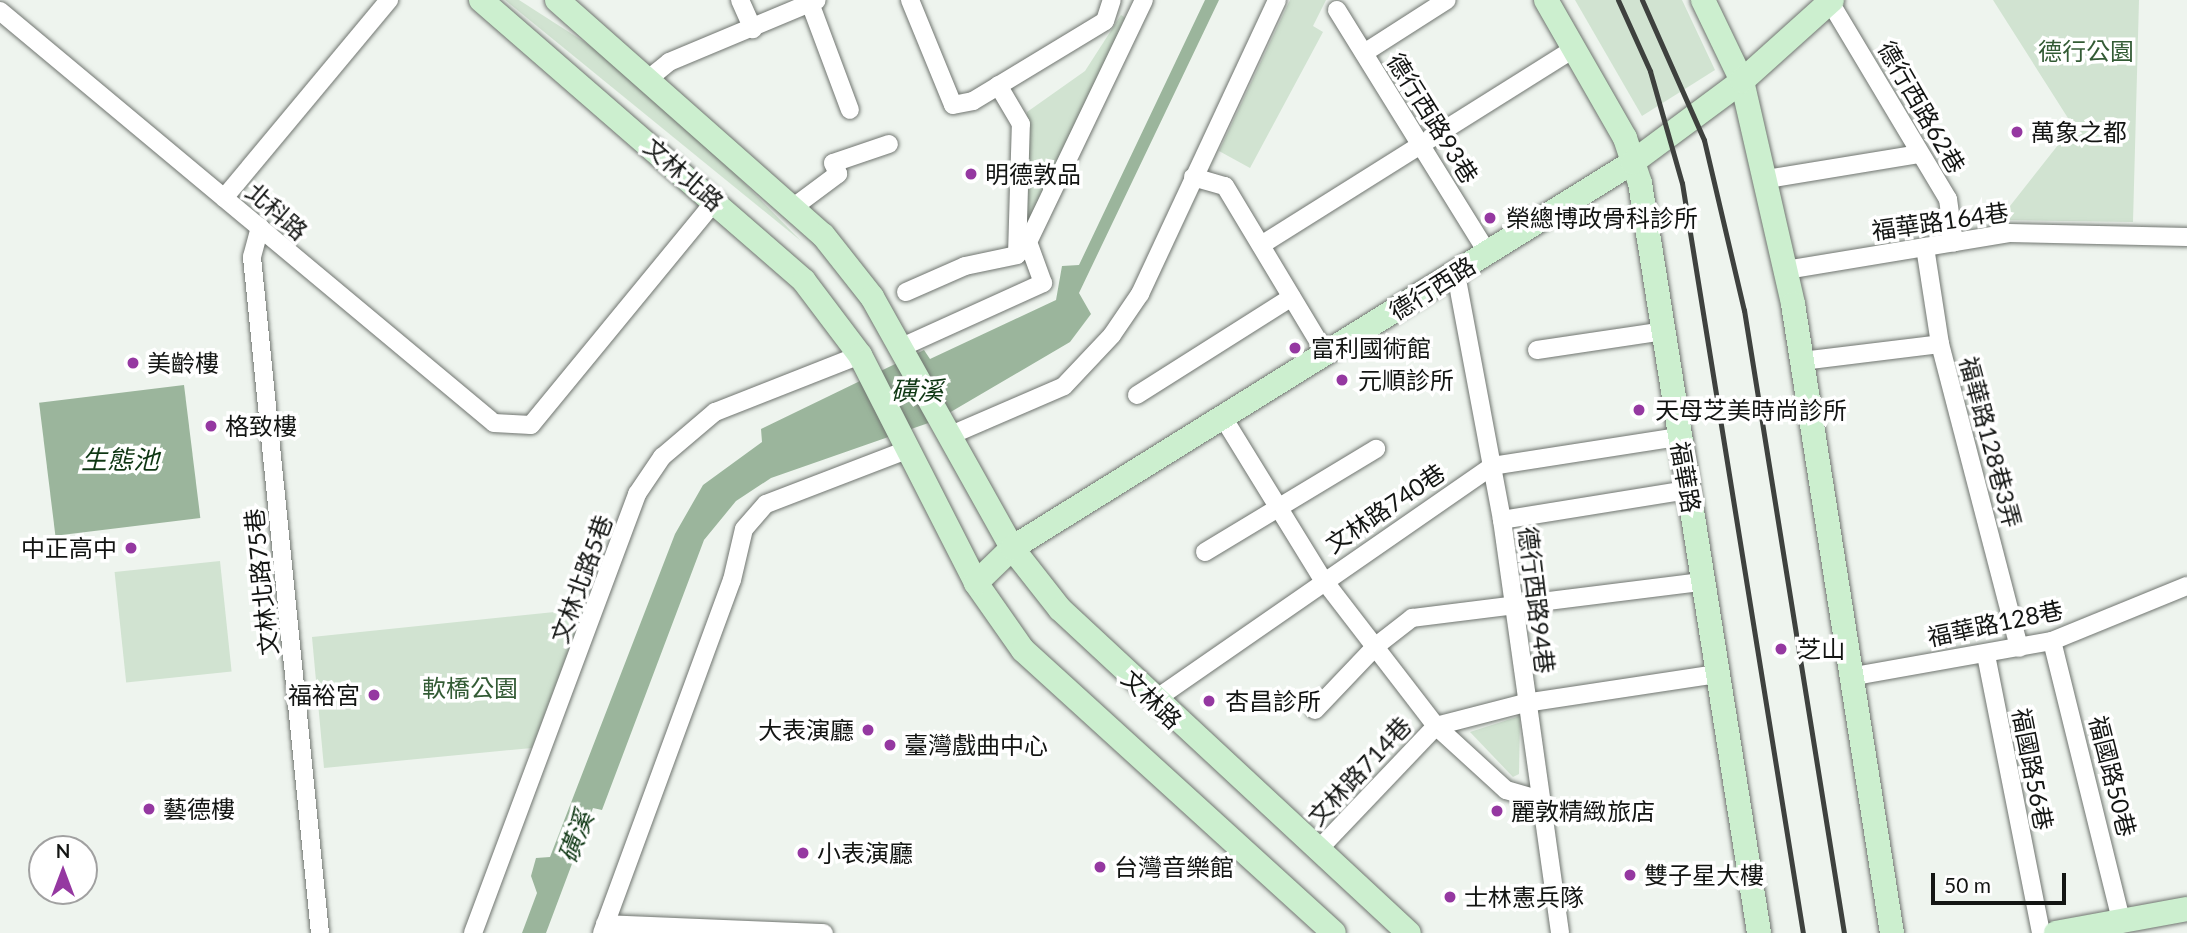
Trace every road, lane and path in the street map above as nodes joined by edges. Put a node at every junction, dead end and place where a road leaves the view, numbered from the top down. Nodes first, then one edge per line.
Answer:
1 (389, 0) edge
2 (481, 0) edge
3 (557, 0) edge
4 (740, 0) edge
5 (910, 0) edge
6 (1112, 0) edge
7 (1144, 0) edge
8 (1277, 0) edge
9 (1447, 0) edge
10 (1546, 0) edge
11 (1703, 0) edge
12 (1831, 1) edge
13 (814, 2) edge
14 (1337, 10) dead end
15 (0, 11) edge
16 (753, 29) junction
17 (1573, 49) junction
18 (1364, 53) junction
19 (647, 80) junction
20 (1742, 81) junction
21 (998, 85) junction
22 (849, 110) dead end
23 (889, 144) dead end
24 (1421, 144) junction
25 (1920, 154) junction
26 (1633, 162) junction
27 (1193, 177) junction
28 (1768, 179) junction
29 (224, 198) junction
30 (715, 201) junction
31 (796, 206) junction
32 (260, 227) junction
33 (2187, 237) edge
34 (1954, 243) junction
35 (1261, 245) junction
36 (1925, 247) junction
37 (1488, 252) junction
38 (1786, 270) junction
39 (1456, 274) junction
40 (906, 292) dead end
41 (1292, 297) junction
42 (1664, 331) junction
43 (1940, 344) junction
44 (1537, 350) dead end
45 (904, 351) junction
46 (1326, 354) junction
47 (863, 361) junction
48 (1802, 361) junction
49 (1137, 395) dead end
50 (1224, 419) junction
51 (948, 429) junction
52 (1678, 437) junction
53 (904, 440) junction
54 (1376, 449) dead end
55 (1492, 466) junction
56 (1688, 490) junction
57 (1279, 507) junction
58 (1502, 520) junction
59 (1012, 548) junction
60 (1205, 552) dead end
61 (1322, 578) junction
62 (1703, 582) junction
63 (976, 583) junction
64 (2187, 586) edge
65 (1512, 609) junction
66 (2052, 641) junction
67 (1376, 646) junction
68 (2019, 648) junction
69 (1986, 655) junction
70 (1717, 674) junction
71 (1849, 677) junction
72 (1153, 701) junction
73 (1525, 703) junction
74 (1315, 710) dead end
75 (1436, 726) junction
76 (1538, 799) junction
77 (1317, 851) junction
78 (2187, 909) edge
79 (2122, 923) junction
80 (604, 929) edge
81 (320, 933) edge
82 (472, 933) edge
83 (824, 933) edge
84 (1334, 933) edge
85 (1409, 933) edge
86 (1560, 933) edge
87 (1759, 933) edge
88 (1892, 933) edge
89 (2041, 933) edge
90 (2056, 933) edge

1 - 29 street
2 - 30 street, 文林北路
3 - 19 street, 文林北路
4 - 16 street
5 - 21 street
6 - 21 street
7 - 45 street
8 - 27 street
9 - 18 street
10 - 17 street, 福華路
11 - 20 street
12 - 20 street, 德行西路
12 - 25 street, 德行西路62巷
13 - 16 street
13 - 22 street
14 - 18 street, 德行西路93巷
15 - 29 street, 北科路
16 - 19 street
17 - 24 street
17 - 26 street, 福華路
18 - 24 street, 德行西路93巷
19 - 31 street, 文林北路
20 - 26 street, 德行西路
20 - 28 street
21 - 40 street
23 - 31 street
24 - 35 street
24 - 37 street, 德行西路93巷
25 - 28 street
25 - 34 street, 德行西路62巷
26 - 37 street, 德行西路
26 - 42 street, 福華路
27 - 35 street
27 - 51 street
28 - 38 street
29 - 32 street, 北科路
30 - 32 street, 北科路
30 - 47 street, 文林北路
31 - 45 street, 文林北路
32 - 81 street, 文林北路75巷
33 - 34 street, 福華路164巷
34 - 36 street, 福華路164巷
35 - 41 street
36 - 38 street, 福華路164巷
36 - 43 street, 福華路128巷3弄
37 - 39 street, 德行西路
38 - 48 street
39 - 46 street, 德行西路
39 - 55 street, 德行西路94巷
41 - 46 street
41 - 49 street
42 - 44 street
42 - 52 street, 福華路
43 - 48 street
43 - 68 street, 福華路128巷3弄
45 - 51 street, 文林北路
46 - 50 street, 德行西路
47 - 53 street, 文林北路
47 - 82 street, 文林北路5巷
48 - 71 street
50 - 57 street
50 - 59 street, 德行西路
51 - 59 street, 文林路
52 - 55 street, 文林路740巷
52 - 56 street, 福華路
53 - 63 street, 文林路
53 - 80 street
54 - 57 street
55 - 58 street, 德行西路94巷
55 - 61 street, 文林路740巷
56 - 58 street
56 - 62 street, 福華路
57 - 60 street
57 - 61 street
58 - 65 street, 德行西路94巷
59 - 63 street, 德行西路
59 - 72 street, 文林路
61 - 67 street
61 - 72 street, 文林路740巷
62 - 65 street
62 - 70 street, 福華路
63 - 84 street, 文林路
64 - 66 street, 福華路128巷
65 - 67 street
65 - 73 street, 德行西路94巷
66 - 68 street, 福華路128巷
66 - 79 street, 福國路50巷
67 - 74 street
67 - 75 street
68 - 69 street, 福華路128巷
69 - 71 street, 福華路128巷
69 - 89 street, 福國路56巷
70 - 73 street
70 - 87 street, 福華路
71 - 88 street
72 - 77 street, 文林路
73 - 75 street
73 - 76 street, 德行西路94巷
75 - 76 street
75 - 77 street, 文林路714巷
76 - 86 street, 德行西路94巷
77 - 85 street, 文林路
78 - 79 street
79 - 90 street
80 - 83 street

